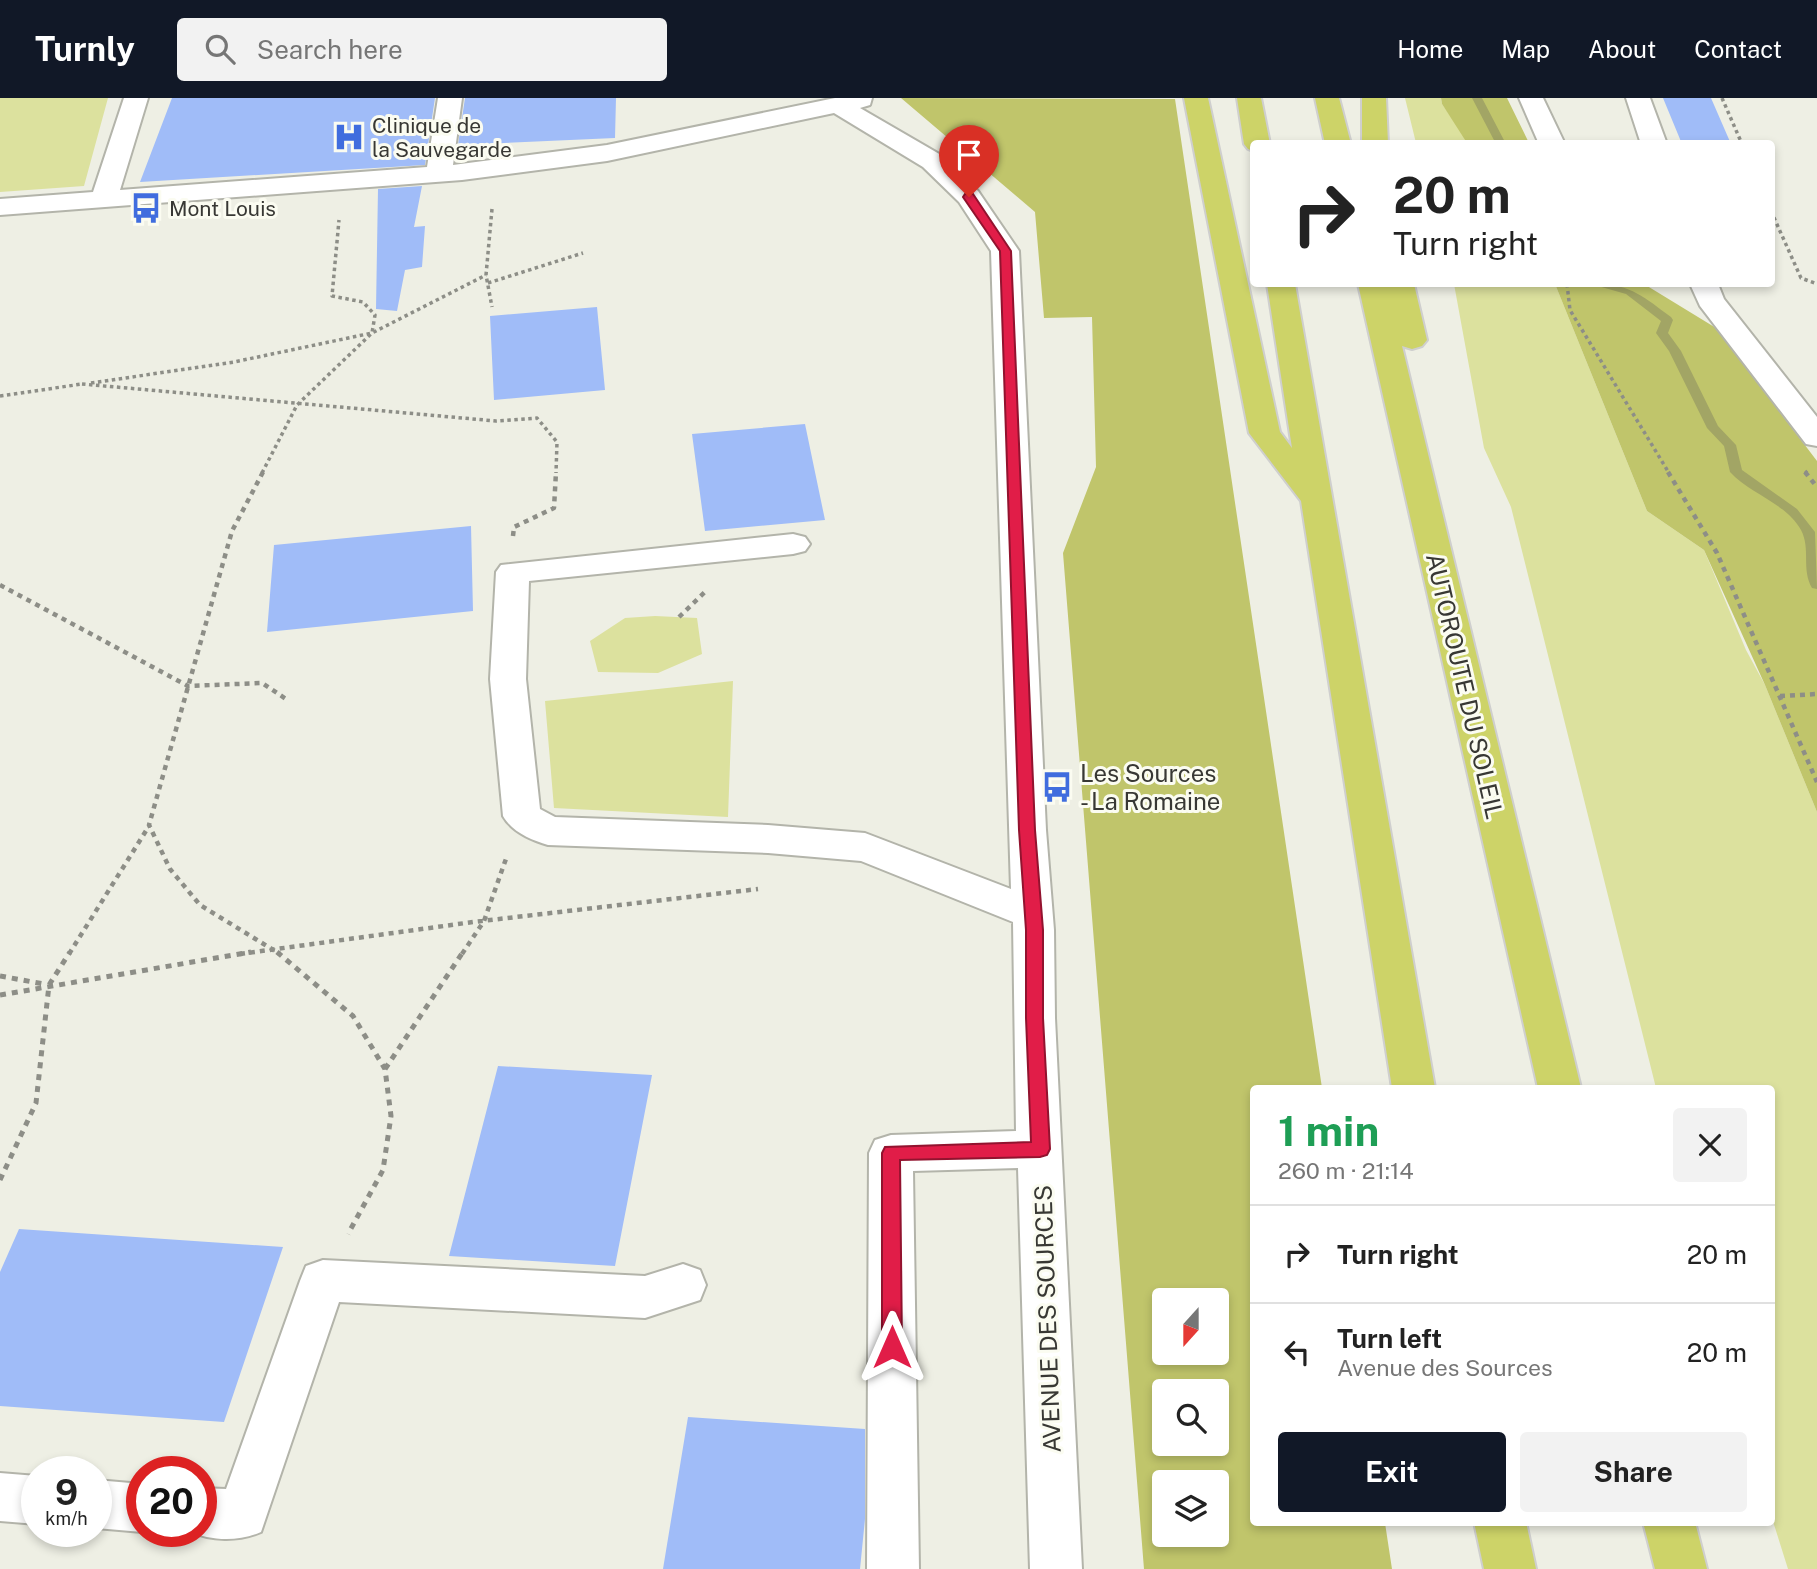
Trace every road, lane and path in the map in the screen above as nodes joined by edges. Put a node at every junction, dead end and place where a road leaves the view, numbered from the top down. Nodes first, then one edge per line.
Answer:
1 (136, 98) edge
2 (450, 98) edge
3 (1196, 98) edge
4 (1250, 98) edge
5 (1327, 98) edge
6 (1374, 98) edge
7 (1531, 98) edge
8 (1638, 98) edge
9 (1722, 98) edge
10 (837, 103) edge
11 (1256, 140) edge
12 (1337, 140) edge
13 (1375, 140) edge
14 (1550, 140) edge
15 (1653, 140) edge
16 (1740, 140) edge
17 (439, 174) junction
18 (104, 199) junction
19 (0, 206) edge
20 (492, 209) dead end
21 (339, 220) dead end
22 (1775, 220) edge
23 (583, 253) dead end
24 (486, 275) junction
25 (488, 284) junction
26 (1817, 284) edge
27 (1281, 287) edge
28 (1373, 287) edge
29 (1401, 287) edge
30 (1567, 287) edge
31 (1705, 287) edge
32 (492, 307) dead end
33 (372, 333) junction
34 (82, 384) junction
35 (0, 396) edge
36 (297, 405) junction
37 (1817, 437) edge
38 (1423, 492) junction
39 (1317, 501) junction
40 (793, 544) dead end
41 (513, 572) junction
42 (0, 585) edge
43 (188, 686) junction
44 (1817, 694) edge
45 (1780, 696) junction
46 (289, 701) dead end
47 (1817, 782) edge
48 (522, 816) junction
49 (149, 825) junction
50 (758, 890) dead end
51 (1032, 913) junction
52 (484, 921) junction
53 (274, 949) junction
54 (0, 976) edge
55 (49, 985) junction
56 (0, 995) edge
57 (384, 1069) junction
58 (1414, 1085) edge
59 (1559, 1085) edge
60 (1040, 1149) junction
61 (0, 1180) edge
62 (323, 1281) junction
63 (683, 1285) dead end
64 (0, 1497) edge
65 (21, 1499) edge
66 (217, 1513) edge
67 (1501, 1526) edge
68 (1670, 1526) edge
69 (893, 1569) edge
70 (1056, 1569) edge
71 (1510, 1569) edge
72 (1681, 1569) edge

1 - 18 street
2 - 17 street
3 - 39 highway
4 - 11 highway
5 - 12 highway
6 - 13 highway
7 - 14 street
8 - 15 street
9 - 16 path
10 - 17 street, AVENUE DES SOURCES
10 - 51 street, AVENUE DES SOURCES
17 - 18 street, AVENUE DES SOURCES
18 - 19 street, AVENUE DES SOURCES
20 - 24 path
21 - 33 path
22 - 26 path
23 - 25 path
24 - 25 path
24 - 33 path
25 - 32 path
27 - 39 highway
28 - 38 highway, AUTOROUTE DU SOLEIL
29 - 38 highway
30 - 45 path
31 - 37 street
33 - 34 path
33 - 36 path
34 - 35 path
34 - 36 path
36 - 41 path
36 - 43 path
38 - 59 highway, AUTOROUTE DU SOLEIL
39 - 58 highway
40 - 41 street
41 - 48 street
42 - 43 path
43 - 46 path
43 - 49 path
44 - 45 path
45 - 47 path
48 - 51 street
48 - 52 path
49 - 53 path
49 - 55 path
50 - 52 path
51 - 60 street, AVENUE DES SOURCES
52 - 53 path
52 - 57 path
53 - 55 path
53 - 57 path
54 - 55 path
55 - 56 path
55 - 61 path
57 - 62 path
60 - 69 street
60 - 70 street, AVENUE DES SOURCES
62 - 63 street
62 - 66 street
64 - 65 street
67 - 71 highway
68 - 72 highway

